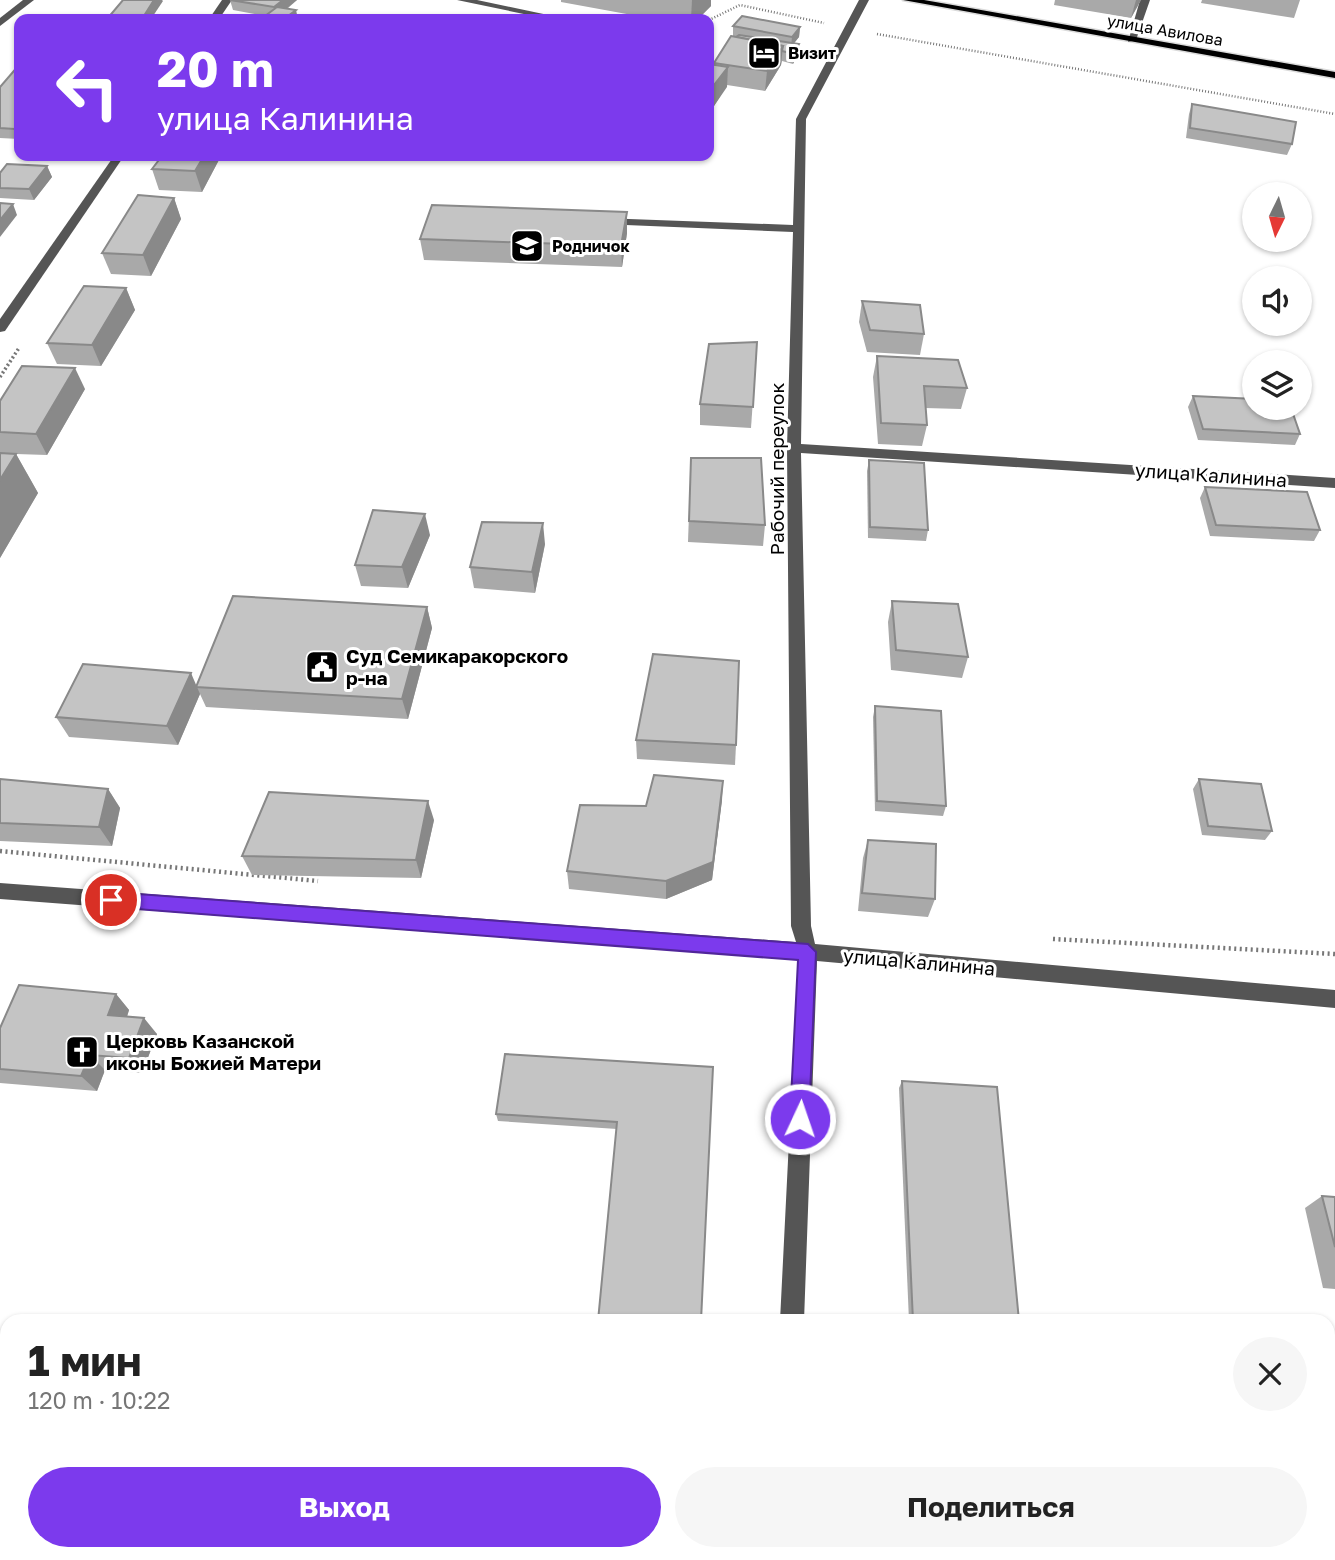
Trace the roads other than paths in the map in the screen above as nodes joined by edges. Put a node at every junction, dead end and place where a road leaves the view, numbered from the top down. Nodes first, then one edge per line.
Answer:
1 (29, 0) edge
2 (462, 0) edge
3 (864, 0) edge
4 (908, 0) edge
5 (1145, 0) edge
6 (530, 1) edge
7 (517, 10) junction
8 (512, 14) edge
9 (537, 14) edge
10 (0, 23) edge
11 (1131, 40) junction
12 (1335, 75) edge
13 (116, 161) edge
14 (594, 220) edge
15 (798, 229) junction
16 (0, 328) edge
17 (794, 448) junction
18 (1335, 483) edge
19 (0, 891) edge
20 (808, 952) junction
21 (1335, 999) edge
22 (792, 1314) edge

1 - 10 street
2 - 7 street
3 - 15 street, Рабочий переулок
4 - 11 main road, улица Авилова
5 - 11 street
6 - 7 street
7 - 8 street
7 - 9 street
11 - 12 main road, улица Авилова
13 - 16 street
14 - 15 street
15 - 17 street, Рабочий переулок
17 - 18 street, улица Калинина
17 - 20 street, Рабочий переулок
19 - 20 street, улица Калинина
20 - 21 street, улица Калинина
20 - 22 street, Рабочий переулок

